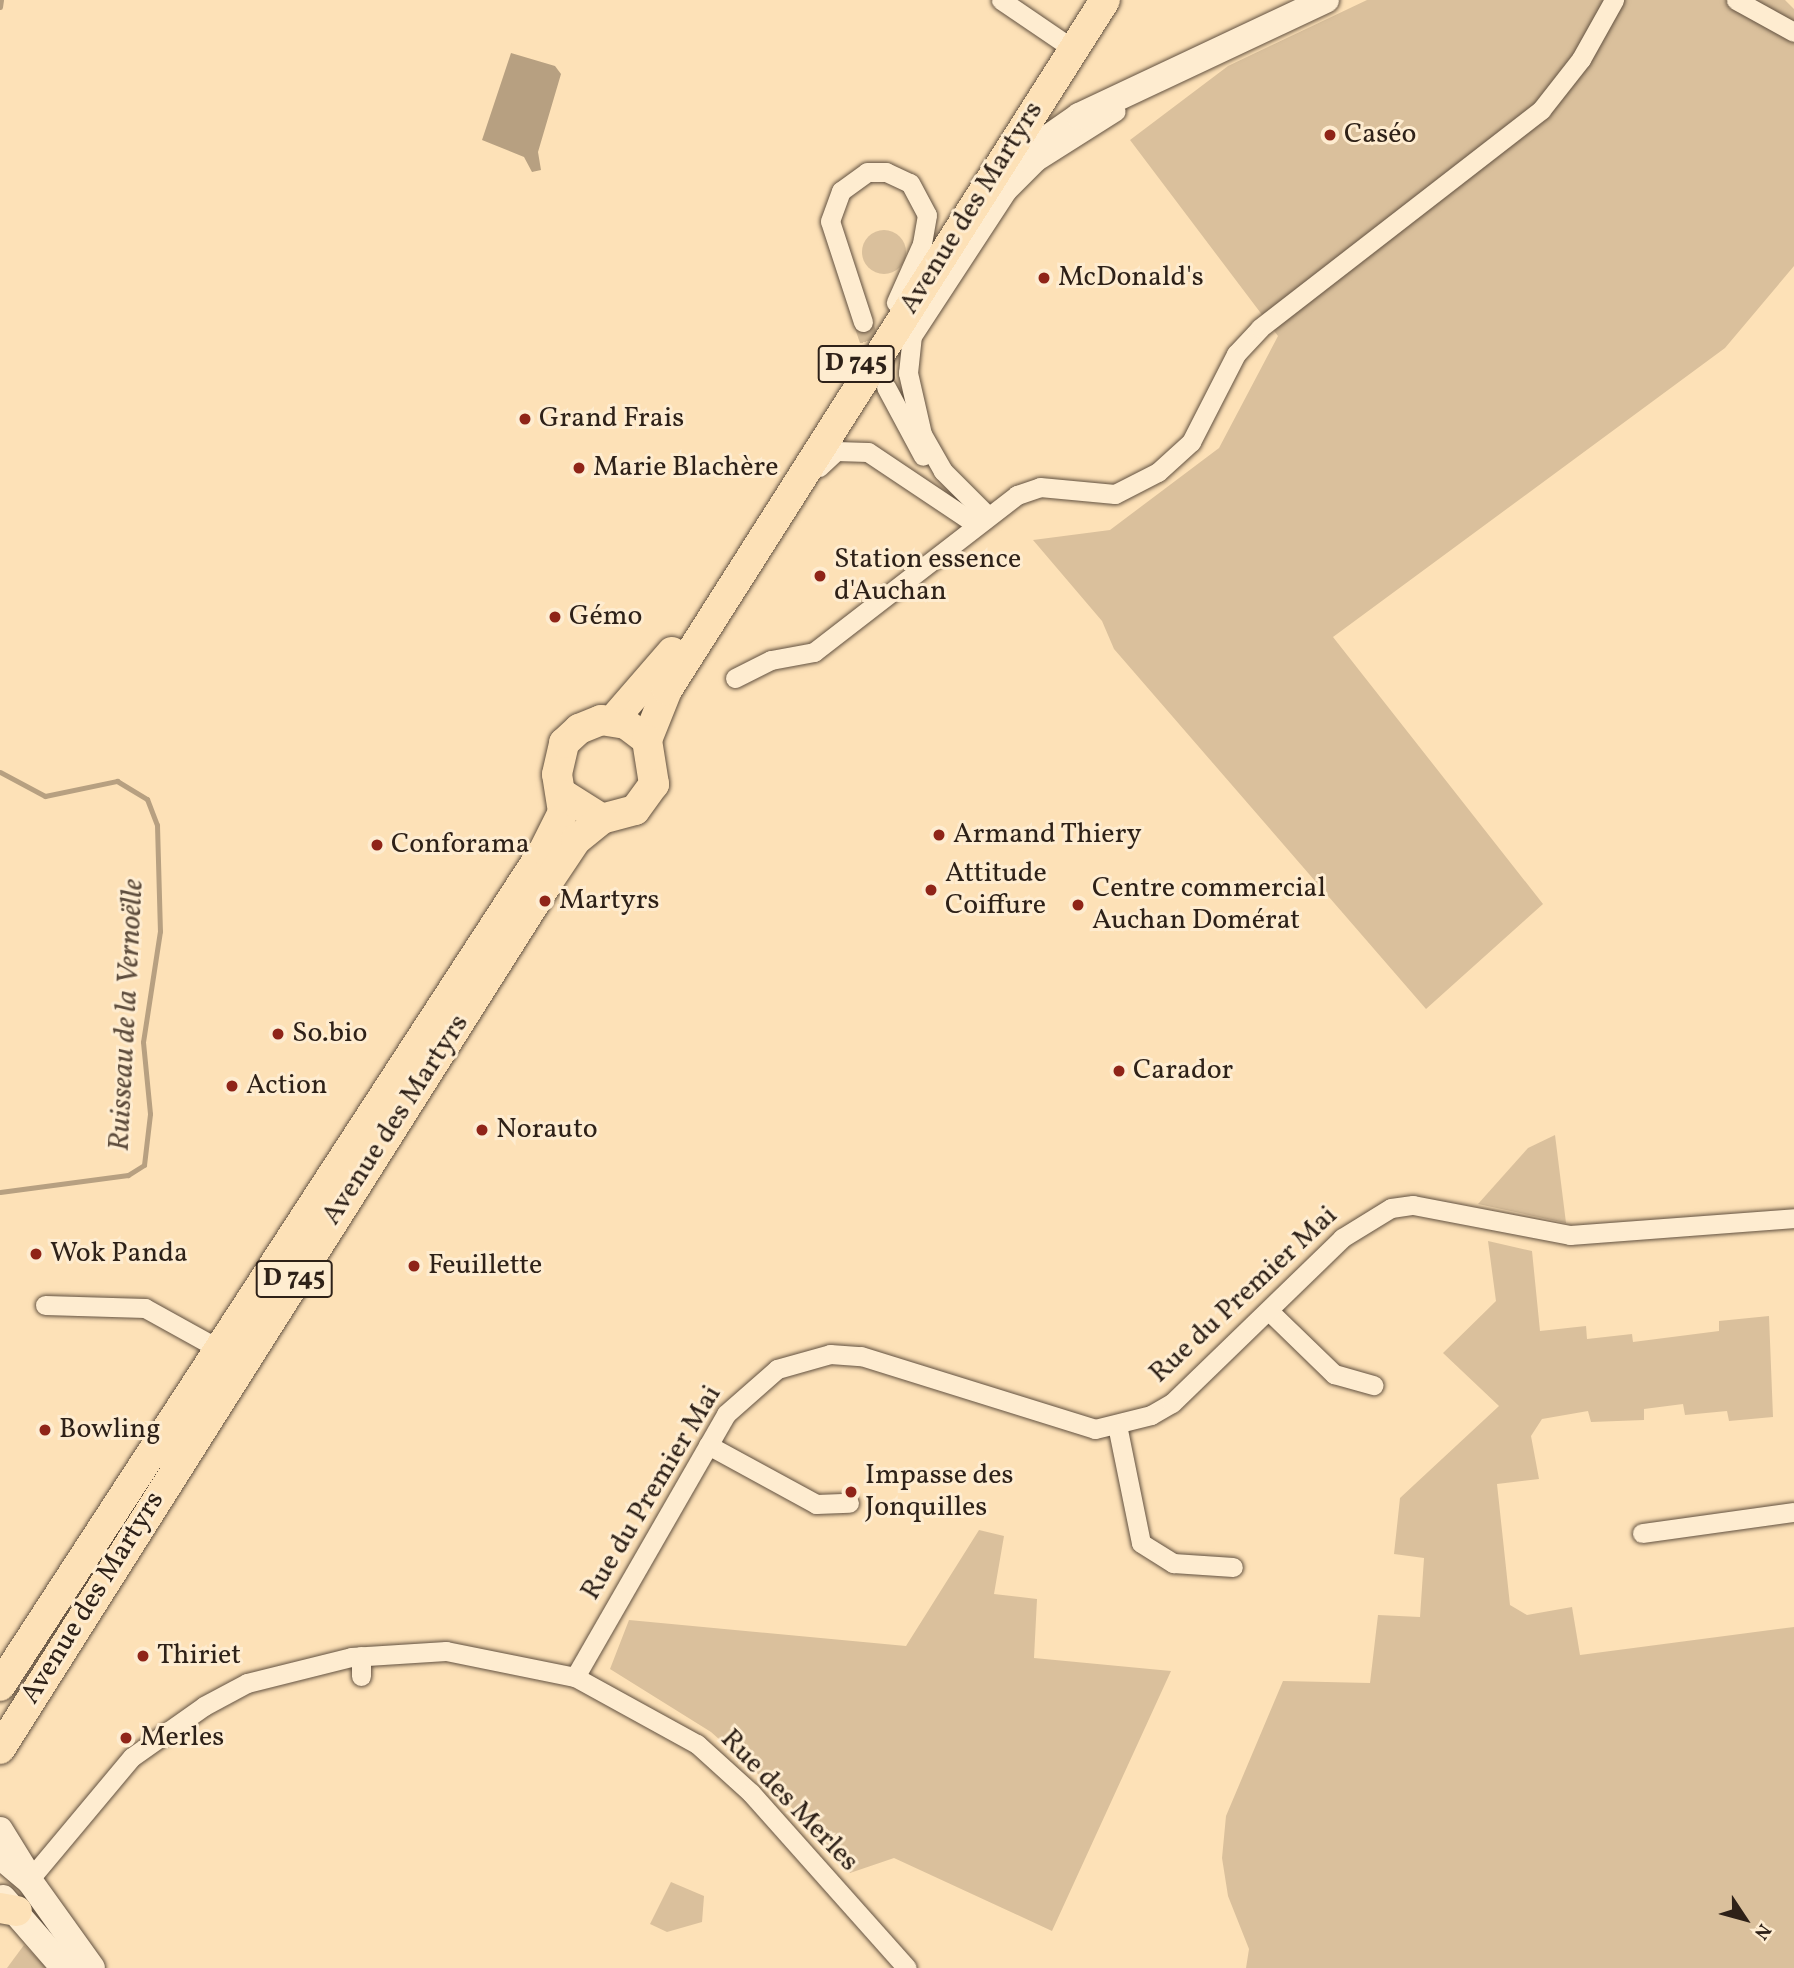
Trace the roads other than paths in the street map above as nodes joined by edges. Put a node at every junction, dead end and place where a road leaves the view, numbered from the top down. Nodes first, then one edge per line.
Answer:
1 (1001, 0) edge
2 (1090, 0) edge
3 (1105, 0) edge
4 (1326, 0) edge
5 (1736, 0) edge
6 (1612, 2) edge
7 (1794, 32) edge
8 (1238, 42) junction
9 (1068, 45) junction
10 (989, 180) junction
11 (897, 302) junction
12 (863, 322) tunnel mouth
13 (886, 387) tunnel mouth
14 (943, 471) junction
15 (983, 520) junction
16 (732, 587) junction
17 (735, 678) dead end
18 (614, 720) junction
19 (647, 740) junction
20 (564, 795) junction
21 (602, 819) junction
22 (1794, 1218) edge
23 (45, 1305) dead end
24 (1269, 1311) junction
25 (230, 1355) junction
26 (1373, 1385) dead end
27 (1116, 1425) junction
28 (708, 1445) junction
29 (849, 1503) dead end
30 (1794, 1512) edge
31 (1642, 1533) dead end
32 (1233, 1567) dead end
33 (361, 1656) junction
34 (361, 1676) dead end
35 (575, 1677) junction
36 (0, 1686) edge
37 (0, 1749) edge
38 (0, 1830) edge
39 (14, 1864) edge
40 (5, 1903) edge
41 (64, 1968) edge
42 (92, 1968) edge
43 (907, 1968) edge

1 - 9 street
2 - 9 main road, Avenue des Martyrs / D 745
3 - 9 main road, Avenue des Martyrs / D 745
4 - 8 main road
5 - 7 street
6 - 15 street
8 - 10 main road
8 - 14 street
9 - 10 main road, Avenue des Martyrs / D 745
9 - 11 main road, Avenue des Martyrs / D 745
10 - 16 main road, Avenue des Martyrs / D 745
11 - 12 street
11 - 18 main road, Avenue des Martyrs / D 745
13 - 14 street
14 - 15 street
15 - 16 street
15 - 17 street
16 - 19 main road, Avenue des Martyrs / D 745
18 - 19 main road
18 - 20 main road
19 - 21 main road
20 - 21 main road
20 - 25 main road, Avenue des Martyrs / D 745
21 - 25 main road, Avenue des Martyrs / D 745
22 - 24 street, Rue du Premier Mai
23 - 25 street
24 - 26 street
24 - 27 street, Rue du Premier Mai
25 - 36 main road, Avenue des Martyrs / D 745
25 - 37 main road, Avenue des Martyrs / D 745
27 - 28 street, Rue du Premier Mai
27 - 32 street
28 - 29 street
28 - 35 street, Rue du Premier Mai
30 - 31 street
33 - 34 street
33 - 35 street, Rue des Merles
33 - 39 street, Rue des Merles
35 - 43 street, Rue des Merles
38 - 39 main road
39 - 40 main road
39 - 42 main road
40 - 41 main road

